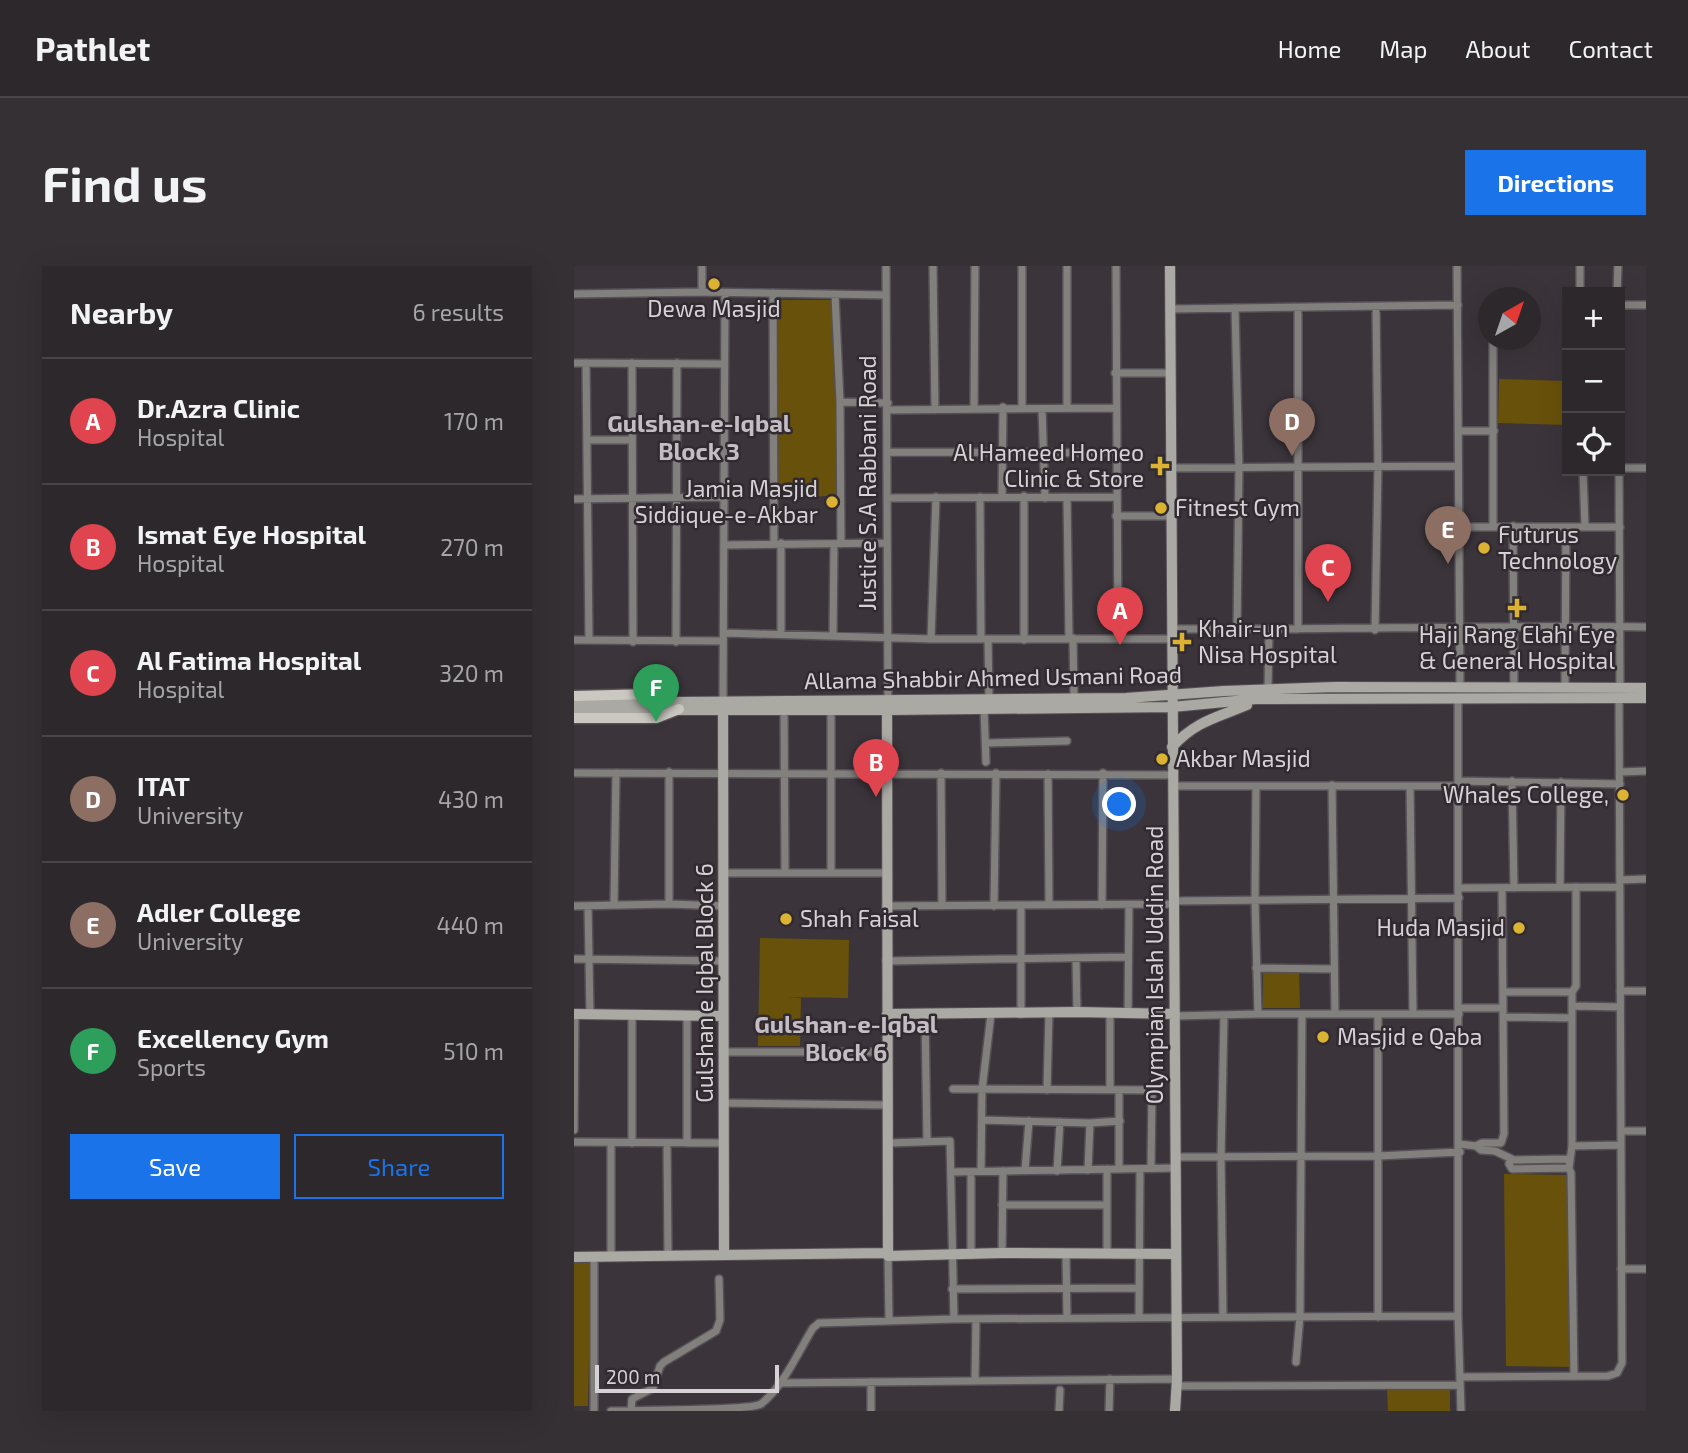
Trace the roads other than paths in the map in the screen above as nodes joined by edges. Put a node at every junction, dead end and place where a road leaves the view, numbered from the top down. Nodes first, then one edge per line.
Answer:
1 (702, 266) edge
2 (886, 266) edge
3 (933, 266) edge
4 (975, 266) edge
5 (1022, 266) edge
6 (1067, 266) edge
7 (1116, 266) edge
8 (1170, 266) edge
9 (1457, 266) edge
10 (1580, 266) edge
11 (1618, 266) edge
12 (1580, 287) edge
13 (1618, 287) edge
14 (702, 292) junction
15 (773, 293) junction
16 (574, 294) edge
17 (725, 294) junction
18 (835, 295) junction
19 (885, 295) junction
20 (1646, 304) edge
21 (1458, 305) junction
22 (1625, 305) edge
23 (1376, 307) junction
24 (1235, 308) junction
25 (1298, 308) junction
26 (1171, 309) junction
27 (1493, 350) edge
28 (574, 363) edge
29 (586, 363) junction
30 (632, 363) junction
31 (677, 363) junction
32 (724, 364) junction
33 (1115, 373) junction
34 (1171, 373) junction
35 (840, 402) junction
36 (888, 406) junction
37 (1003, 407) junction
38 (1022, 408) junction
39 (1067, 408) junction
40 (1115, 408) junction
41 (974, 409) junction
42 (1042, 409) junction
43 (935, 410) junction
44 (1458, 431) junction
45 (1493, 431) junction
46 (587, 440) junction
47 (632, 440) junction
48 (887, 452) junction
49 (1001, 452) junction
50 (1043, 452) junction
51 (1116, 453) junction
52 (1458, 466) junction
53 (1298, 467) junction
54 (1378, 467) junction
55 (1172, 468) junction
56 (1239, 468) junction
57 (1646, 468) edge
58 (1625, 469) edge
59 (1583, 476) edge
60 (1620, 476) edge
61 (1002, 496) junction
62 (1024, 496) junction
63 (724, 497) junction
64 (936, 497) junction
65 (980, 497) junction
66 (1116, 497) junction
67 (588, 498) junction
68 (676, 498) junction
69 (887, 498) junction
70 (1045, 498) junction
71 (1068, 498) junction
72 (574, 499) edge
73 (633, 499) junction
74 (1116, 516) junction
75 (1172, 516) junction
76 (1493, 526) junction
77 (1513, 526) junction
78 (1458, 527) junction
79 (1566, 527) junction
80 (1585, 527) junction
81 (1620, 527) junction
82 (777, 543) junction
83 (887, 543) junction
84 (838, 544) junction
85 (726, 545) junction
86 (1564, 625) junction
87 (1515, 626) junction
88 (1620, 627) junction
89 (1646, 627) edge
90 (1459, 628) junction
91 (1237, 629) junction
92 (1269, 629) junction
93 (1298, 629) junction
94 (1375, 630) junction
95 (725, 633) junction
96 (781, 633) junction
97 (833, 634) junction
98 (1172, 634) junction
99 (888, 636) junction
100 (1071, 638) junction
101 (932, 639) junction
102 (984, 639) junction
103 (1118, 639) junction
104 (574, 640) edge
105 (589, 640) junction
106 (1024, 640) junction
107 (633, 642) junction
108 (676, 642) junction
109 (723, 642) junction
110 (1514, 688) junction
111 (1565, 688) junction
112 (1646, 688) edge
113 (1268, 689) junction
114 (1459, 693) junction
115 (1620, 693) junction
116 (1171, 695) junction
117 (574, 696) edge
118 (989, 698) junction
119 (1074, 698) junction
120 (1646, 698) edge
121 (1256, 699) junction
122 (664, 702) junction
123 (574, 703) edge
124 (634, 705) junction
125 (888, 705) junction
126 (723, 706) junction
127 (1172, 706) junction
128 (678, 709) junction
129 (985, 709) junction
130 (574, 710) edge
131 (831, 710) junction
132 (784, 711) junction
133 (574, 719) edge
134 (1067, 741) dead end
135 (986, 743) junction
136 (1172, 747) junction
137 (986, 762) dead end
138 (1646, 771) edge
139 (669, 772) junction
140 (831, 772) junction
141 (1620, 772) junction
142 (574, 773) edge
143 (616, 773) junction
144 (724, 773) junction
145 (887, 773) junction
146 (941, 773) junction
147 (996, 773) junction
148 (784, 774) junction
149 (1048, 774) junction
150 (1103, 774) junction
151 (1172, 780) junction
152 (1513, 781) junction
153 (1561, 782) junction
154 (1620, 783) junction
155 (1457, 784) junction
156 (1332, 785) junction
157 (1256, 786) junction
158 (1410, 786) junction
159 (785, 872) junction
160 (724, 873) junction
161 (831, 873) junction
162 (886, 873) junction
163 (1646, 879) edge
164 (1620, 883) junction
165 (1560, 886) junction
166 (1576, 887) junction
167 (1459, 888) junction
168 (1502, 888) junction
169 (1514, 888) junction
170 (1411, 898) junction
171 (1459, 898) junction
172 (1255, 900) junction
173 (1334, 900) junction
174 (1173, 903) junction
175 (669, 904) junction
176 (614, 905) junction
177 (1049, 905) junction
178 (1102, 905) junction
179 (1129, 905) junction
180 (574, 906) edge
181 (588, 906) junction
182 (724, 906) junction
183 (886, 906) junction
184 (942, 906) junction
185 (994, 906) junction
186 (1021, 906) junction
187 (1127, 957) junction
188 (574, 959) edge
189 (1022, 959) junction
190 (1076, 959) junction
191 (587, 960) junction
192 (723, 961) junction
193 (886, 961) junction
194 (1256, 968) junction
195 (1334, 969) junction
196 (1620, 991) junction
197 (1646, 991) edge
198 (1504, 992) junction
199 (1572, 992) junction
200 (1573, 1006) junction
201 (1620, 1007) junction
202 (1459, 1011) junction
203 (1077, 1012) junction
204 (1503, 1012) junction
205 (1049, 1013) junction
206 (1110, 1013) junction
207 (1128, 1013) junction
208 (575, 1014) edge
209 (590, 1014) junction
210 (887, 1014) junction
211 (925, 1014) junction
212 (991, 1014) junction
213 (1021, 1014) junction
214 (1258, 1014) junction
215 (1302, 1014) junction
216 (1335, 1014) junction
217 (1413, 1014) junction
218 (1175, 1015) junction
219 (1378, 1015) junction
220 (632, 1016) junction
221 (687, 1016) junction
222 (723, 1016) junction
223 (1224, 1016) junction
224 (1572, 1018) junction
225 (723, 1052) junction
226 (887, 1052) junction
227 (953, 1090) dead end
228 (982, 1090) junction
229 (1047, 1090) junction
230 (1110, 1090) junction
231 (1119, 1090) junction
232 (724, 1103) junction
233 (887, 1105) junction
234 (982, 1120) junction
235 (1029, 1121) junction
236 (1120, 1121) junction
237 (1060, 1122) junction
238 (1090, 1123) junction
239 (574, 1130) edge
240 (1621, 1131) junction
241 (1646, 1131) edge
242 (927, 1141) junction
243 (574, 1142) edge
244 (611, 1143) junction
245 (632, 1143) junction
246 (667, 1143) junction
247 (687, 1143) junction
248 (724, 1143) junction
249 (889, 1143) junction
250 (1621, 1145) junction
251 (1476, 1146) junction
252 (1572, 1146) junction
253 (1460, 1148) junction
254 (1299, 1155) junction
255 (1378, 1156) junction
256 (1175, 1157) junction
257 (1222, 1157) junction
258 (1569, 1163) junction
259 (1151, 1168) junction
260 (1175, 1168) junction
261 (1107, 1169) junction
262 (1119, 1169) junction
263 (1140, 1169) junction
264 (1025, 1170) junction
265 (1088, 1170) junction
266 (981, 1171) junction
267 (1003, 1171) junction
268 (1057, 1171) junction
269 (951, 1172) junction
270 (971, 1172) junction
271 (1002, 1205) junction
272 (1107, 1205) junction
273 (1002, 1253) junction
274 (888, 1254) junction
275 (1066, 1254) junction
276 (1107, 1254) junction
277 (1138, 1254) junction
278 (1176, 1254) junction
279 (724, 1255) junction
280 (952, 1255) junction
281 (971, 1255) junction
282 (668, 1256) junction
283 (574, 1257) edge
284 (611, 1257) junction
285 (594, 1258) junction
286 (1621, 1269) junction
287 (1646, 1269) edge
288 (719, 1279) dead end
289 (1067, 1288) junction
290 (1139, 1288) junction
291 (952, 1289) junction
292 (1300, 1316) junction
293 (1458, 1316) junction
294 (1223, 1317) junction
295 (1067, 1318) junction
296 (1139, 1318) junction
297 (1176, 1318) junction
298 (1378, 1318) junction
299 (954, 1319) junction
300 (976, 1320) junction
301 (889, 1321) junction
302 (1296, 1362) dead end
303 (1574, 1376) junction
304 (1111, 1379) junction
305 (975, 1381) junction
306 (1460, 1381) junction
307 (871, 1382) junction
308 (1177, 1382) junction
309 (779, 1383) junction
310 (1060, 1390) dead end
311 (631, 1410) edge
312 (736, 1410) edge
313 (594, 1411) edge
314 (611, 1411) edge
315 (871, 1411) edge
316 (1059, 1411) edge
317 (1109, 1411) edge
318 (1175, 1411) edge
319 (1461, 1411) edge

1 - 14 street
2 - 19 street, Justice S.A Rabbani Road
3 - 43 street
4 - 41 street
5 - 38 street
6 - 39 street
7 - 33 street
8 - 26 street, Olympian Islah Uddin Road
9 - 21 street
10 - 12 street
11 - 13 street
14 - 16 street
14 - 17 street
15 - 17 street
15 - 18 street
15 - 82 street
17 - 32 street
18 - 19 street
18 - 35 street
19 - 36 street, Justice S.A Rabbani Road
20 - 22 street
21 - 23 street
21 - 44 street
23 - 25 street
23 - 54 street
24 - 25 street
24 - 26 street
24 - 56 street
25 - 53 street
26 - 34 street, Olympian Islah Uddin Road
27 - 45 street
28 - 29 street
29 - 30 street
29 - 46 street
30 - 31 street
30 - 47 street
31 - 32 street
31 - 68 street
32 - 63 street
33 - 34 street
33 - 40 street
34 - 55 street, Olympian Islah Uddin Road
35 - 36 street
35 - 84 street
36 - 43 street
36 - 48 street, Justice S.A Rabbani Road
37 - 38 street
37 - 41 street
37 - 49 street
38 - 42 street
39 - 40 street
39 - 42 street
40 - 51 street
41 - 43 street
42 - 50 street
44 - 45 street
44 - 52 street
45 - 76 street
46 - 47 street
46 - 67 street
47 - 73 street
48 - 49 street
48 - 69 street, Justice S.A Rabbani Road
49 - 50 street
49 - 61 street
50 - 51 street
50 - 70 street
51 - 66 street
52 - 54 street
52 - 78 street
53 - 54 street
53 - 56 street
53 - 93 street
54 - 94 street
55 - 56 street
55 - 75 street, Olympian Islah Uddin Road
56 - 91 street
57 - 58 street
59 - 80 street
60 - 81 street
61 - 62 street
61 - 65 street
62 - 70 street
62 - 106 street
63 - 68 street
63 - 85 street
64 - 65 street
64 - 69 street
64 - 101 street
65 - 102 street
66 - 71 street
66 - 74 street
67 - 72 street
67 - 73 street
67 - 105 street
68 - 73 street
68 - 108 street
69 - 83 street, Justice S.A Rabbani Road
70 - 71 street
71 - 100 street
73 - 107 street
74 - 75 street
74 - 103 street
75 - 98 street, Olympian Islah Uddin Road
76 - 77 street
76 - 78 street
77 - 79 street
77 - 87 street
78 - 90 street
79 - 80 street
79 - 86 street
80 - 81 street
81 - 88 street
82 - 84 street
82 - 85 street
82 - 96 street
83 - 84 street
83 - 99 street, Justice S.A Rabbani Road
84 - 97 street
85 - 95 street
86 - 87 street
86 - 88 street
86 - 111 street
87 - 90 street
87 - 110 street
88 - 89 street
88 - 115 street
90 - 94 street
90 - 114 street
91 - 92 street
91 - 98 street
92 - 93 street
92 - 113 street
93 - 94 street
95 - 96 street
95 - 109 street
96 - 97 street
97 - 99 street
98 - 103 street
98 - 116 street, Olympian Islah Uddin Road
99 - 101 street
99 - 125 street, Justice S.A Rabbani Road
100 - 103 street
100 - 106 street
100 - 119 street
101 - 102 street
102 - 106 street
102 - 118 street
104 - 105 street
105 - 107 street
107 - 108 street
108 - 109 street
109 - 126 street
110 - 111 street, Allama Shabbir Ahmed Usmani Road
110 - 114 street, Allama Shabbir Ahmed Usmani Road
111 - 115 street, Allama Shabbir Ahmed Usmani Road
112 - 115 street, Allama Shabbir Ahmed Usmani Road
113 - 114 street, Allama Shabbir Ahmed Usmani Road
113 - 116 street, Allama Shabbir Ahmed Usmani Road
114 - 115 street, Allama Shabbir Ahmed Usmani Road
114 - 121 street, Allama Shabbir Ahmed Usmani Road
114 - 155 street
115 - 120 street, Allama Shabbir Ahmed Usmani Road
115 - 141 street
116 - 119 street, Allama Shabbir Ahmed Usmani Road
116 - 127 street, Olympian Islah Uddin Road
117 - 122 main road
118 - 119 street, Allama Shabbir Ahmed Usmani Road
118 - 125 street, Allama Shabbir Ahmed Usmani Road
121 - 127 street, Allama Shabbir Ahmed Usmani Road
121 - 136 street
122 - 124 street, Allama Shabbir Ahmed Usmani Road
122 - 126 street, Allama Shabbir Ahmed Usmani Road
123 - 124 street
124 - 128 street, Allama Shabbir Ahmed Usmani Road
124 - 130 street
125 - 126 street, Allama Shabbir Ahmed Usmani Road
125 - 129 street, Allama Shabbir Ahmed Usmani Road
125 - 131 street, Allama Shabbir Ahmed Usmani Road
125 - 145 street
126 - 128 street, Allama Shabbir Ahmed Usmani Road
126 - 132 street, Allama Shabbir Ahmed Usmani Road
126 - 144 street, Gulshan e Iqbal Block 6
127 - 129 street, Allama Shabbir Ahmed Usmani Road
127 - 136 street, Olympian Islah Uddin Road
128 - 133 main road
129 - 135 street
131 - 132 street, Allama Shabbir Ahmed Usmani Road
131 - 140 street
132 - 148 street
134 - 135 street
135 - 137 street
136 - 151 street, Olympian Islah Uddin Road
138 - 141 street
139 - 143 street
139 - 144 street
139 - 175 street
140 - 145 street
140 - 148 street
140 - 161 street
141 - 154 street
142 - 143 street
143 - 176 street
144 - 148 street
144 - 160 street, Gulshan e Iqbal Block 6
145 - 146 street
145 - 162 street
146 - 147 street
146 - 184 street
147 - 149 street
147 - 185 street
148 - 159 street
149 - 150 street
149 - 177 street
150 - 151 street
150 - 178 street
151 - 157 street
151 - 174 street, Olympian Islah Uddin Road
152 - 153 street
152 - 155 street
152 - 169 street
153 - 154 street
153 - 165 street
154 - 164 street
155 - 158 street
155 - 167 street
156 - 157 street
156 - 158 street
156 - 173 street
157 - 172 street
158 - 170 street
159 - 160 street
159 - 161 street
160 - 182 street, Gulshan e Iqbal Block 6
161 - 162 street
162 - 183 street
163 - 164 street
164 - 166 street
164 - 196 street
165 - 166 street
165 - 169 street
166 - 199 street
167 - 168 street
167 - 171 street
168 - 169 street
168 - 198 street
170 - 171 street
170 - 173 street
170 - 217 street
171 - 202 street
172 - 173 street
172 - 174 street
172 - 194 street
173 - 195 street
174 - 179 street
174 - 218 street, Olympian Islah Uddin Road
175 - 176 street
175 - 182 street
176 - 181 street
177 - 178 street
177 - 186 street
178 - 179 street
179 - 187 street
180 - 181 street
181 - 191 street
182 - 192 street, Gulshan e Iqbal Block 6
183 - 184 street
183 - 193 street
184 - 185 street
185 - 186 street
186 - 189 street
187 - 190 street
187 - 207 street
188 - 191 street
189 - 190 street
189 - 193 street
189 - 213 street
190 - 203 street
191 - 192 street
191 - 209 street
192 - 222 street, Gulshan e Iqbal Block 6
193 - 210 street
194 - 195 street
194 - 214 street
195 - 216 street
196 - 197 street
196 - 201 street
198 - 199 street
198 - 204 street
199 - 200 street
200 - 201 street
200 - 224 street
201 - 240 street
202 - 204 street
202 - 217 street
202 - 253 street
203 - 205 street
203 - 206 street
204 - 224 street
204 - 251 street
205 - 213 street
205 - 229 street
206 - 207 street
206 - 230 street
207 - 218 street
208 - 209 street
208 - 239 street
209 - 220 street
210 - 211 street
210 - 226 street
211 - 212 street
211 - 242 street
212 - 213 street
212 - 228 street
214 - 215 street
214 - 223 street
215 - 216 street
215 - 254 street
216 - 219 street
217 - 219 street
218 - 223 street
218 - 256 street, Olympian Islah Uddin Road
219 - 255 street
220 - 221 street
220 - 245 street
221 - 222 street
221 - 247 street
222 - 225 street, Gulshan e Iqbal Block 6
223 - 257 street
224 - 252 street
225 - 226 street
225 - 232 street, Gulshan e Iqbal Block 6
226 - 233 street
227 - 228 street
228 - 229 street
228 - 234 street
229 - 230 street
230 - 231 street
231 - 236 street
231 - 259 street
232 - 233 street
232 - 248 street, Gulshan e Iqbal Block 6
233 - 249 street
234 - 235 street
234 - 266 street
235 - 237 street
235 - 264 street
236 - 238 street
236 - 262 street
237 - 238 street
237 - 268 street
238 - 265 street
240 - 241 street
240 - 250 street
242 - 249 street
242 - 269 street
243 - 244 street
244 - 245 street
244 - 284 street
245 - 246 street
246 - 247 street
246 - 282 street
247 - 248 street
248 - 279 street, Gulshan e Iqbal Block 6
249 - 274 street
250 - 252 street
250 - 286 street
251 - 253 street
251 - 258 street
252 - 258 street
253 - 255 street
253 - 293 street
254 - 255 street
254 - 257 street
254 - 292 street
255 - 298 street
256 - 257 street
256 - 260 street, Olympian Islah Uddin Road
257 - 294 street
258 - 303 street
259 - 260 street
259 - 263 street
260 - 278 street, Olympian Islah Uddin Road
261 - 262 street
261 - 265 street
261 - 272 street
262 - 263 street
263 - 277 street
264 - 267 street
264 - 268 street
265 - 268 street
266 - 267 street
266 - 270 street
267 - 271 street
269 - 270 street
269 - 280 street
270 - 281 street
271 - 272 street
271 - 273 street
272 - 276 street
273 - 275 street
273 - 281 street
274 - 279 street
274 - 280 street
274 - 301 street
275 - 276 street
275 - 289 street
276 - 277 street
277 - 278 street
277 - 290 street
278 - 297 street, Olympian Islah Uddin Road
279 - 282 street
280 - 281 street
280 - 291 street
282 - 284 street
283 - 285 street
284 - 285 street
285 - 313 street
286 - 287 street
286 - 303 street
288 - 311 street
289 - 290 street
289 - 291 street
289 - 295 street
290 - 296 street
291 - 299 street
292 - 294 street
292 - 298 street
292 - 302 street
293 - 298 street
293 - 306 street
294 - 297 street
295 - 296 street
295 - 300 street
296 - 297 street
297 - 308 street, Olympian Islah Uddin Road
299 - 300 street
299 - 301 street
300 - 305 street
301 - 309 street
303 - 306 street
304 - 305 street
304 - 308 street
304 - 317 street
305 - 307 street
306 - 308 street
306 - 319 street
307 - 309 street
307 - 315 street
308 - 318 street, Olympian Islah Uddin Road
309 - 312 street
310 - 316 street
311 - 312 street
311 - 314 street

